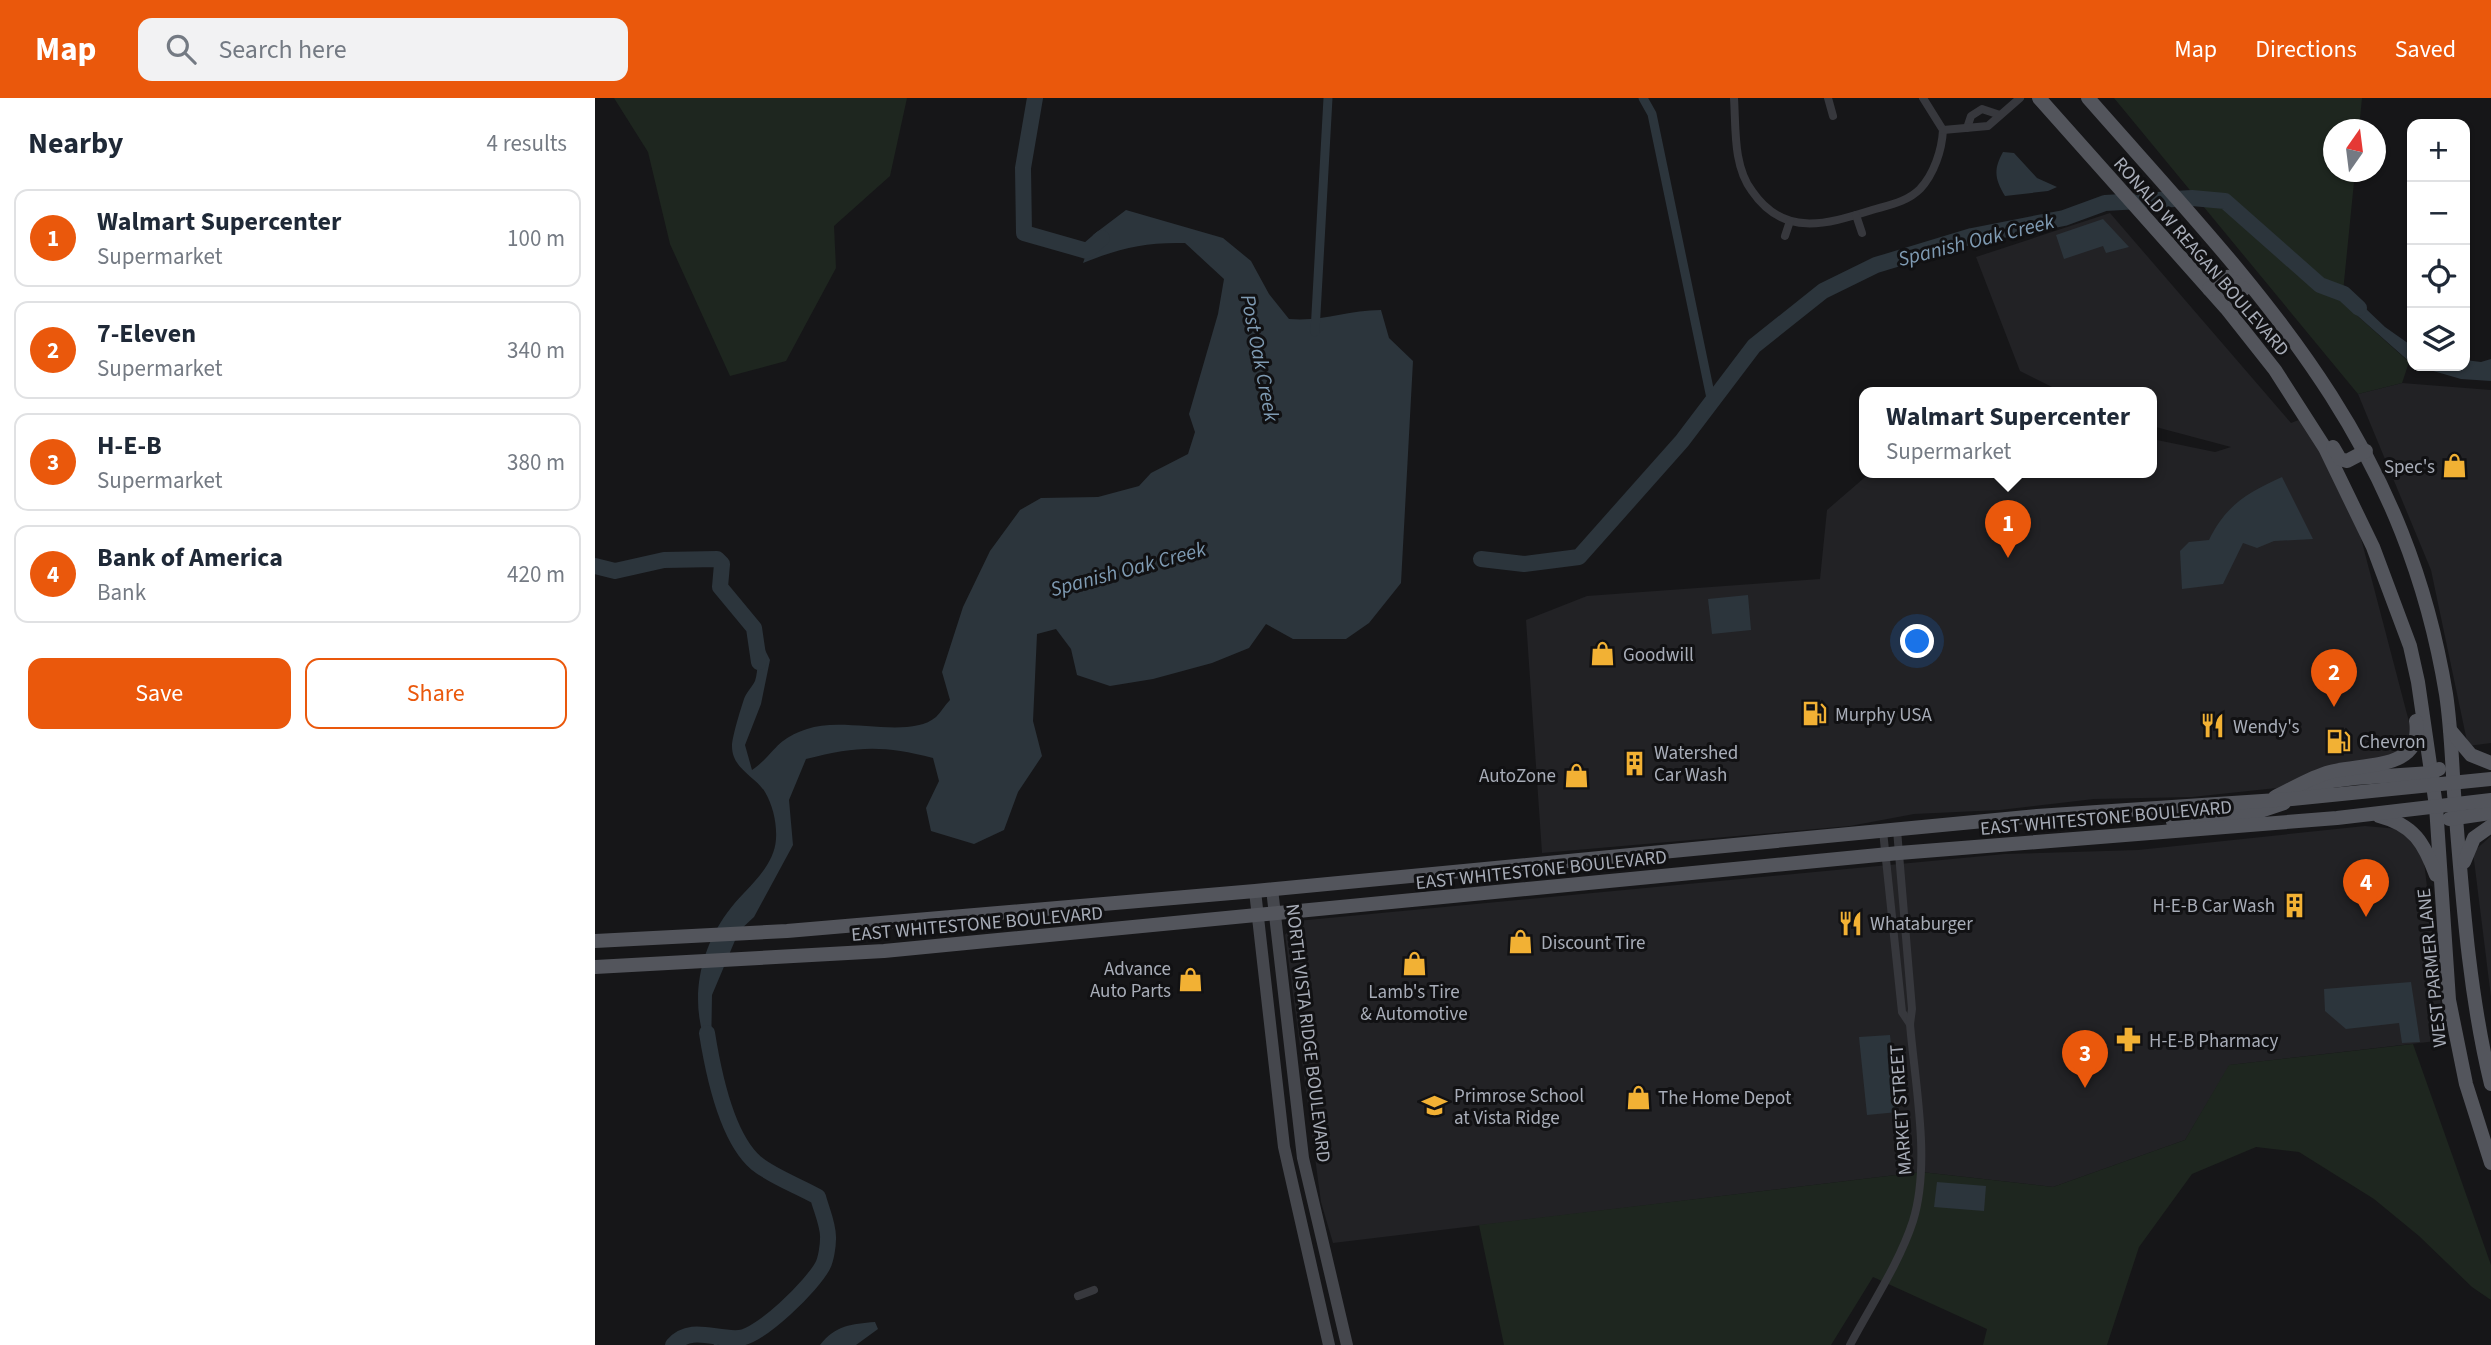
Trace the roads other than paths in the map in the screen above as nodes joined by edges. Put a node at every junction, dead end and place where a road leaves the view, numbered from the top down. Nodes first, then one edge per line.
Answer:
1 (1734, 98) edge
2 (1828, 98) edge
3 (1923, 98) edge
4 (2020, 98) edge
5 (2039, 98) edge
6 (2088, 98) edge
7 (2000, 115) junction
8 (1833, 116) dead end
9 (1967, 128) junction
10 (1943, 130) junction
11 (1856, 215) junction
12 (1790, 221) junction
13 (1861, 233) dead end
14 (1785, 236) dead end
15 (2209, 289) junction
16 (2226, 308) junction
17 (2330, 390) junction
18 (2366, 451) junction
19 (2418, 682) junction
20 (2449, 727) junction
21 (2450, 745) junction
22 (2491, 763) edge
23 (2432, 778) junction
24 (2491, 779) edge
25 (2453, 783) junction
26 (2292, 799) junction
27 (2269, 800) junction
28 (2491, 800) edge
29 (2436, 806) junction
30 (2456, 811) junction
31 (2491, 813) edge
32 (2371, 814) junction
33 (2491, 826) edge
34 (2438, 828) junction
35 (1890, 830) junction
36 (2052, 841) junction
37 (1892, 854) junction
38 (2461, 870) junction
39 (1272, 890) junction
40 (1255, 891) junction
41 (2442, 891) junction
42 (1274, 914) junction
43 (1259, 916) junction
44 (595, 941) edge
45 (595, 967) edge
46 (1910, 1024) junction
47 (2491, 1084) edge
48 (2491, 1163) edge
49 (1094, 1290) dead end
50 (1078, 1296) dead end
51 (1329, 1345) edge
52 (1347, 1345) edge
53 (1850, 1345) edge

1 - 12 street
2 - 8 street
3 - 10 street
4 - 7 street
5 - 15 main road, RONALD W REAGAN BOULEVARD
6 - 17 main road, RONALD W REAGAN BOULEVARD
7 - 9 street
7 - 9 street
9 - 10 street
10 - 11 street
11 - 12 street
11 - 13 street
12 - 14 street
15 - 16 main road, RONALD W REAGAN BOULEVARD
15 - 17 main road
16 - 18 main road
16 - 19 main road, RONALD W REAGAN BOULEVARD
17 - 18 main road, RONALD W REAGAN BOULEVARD
18 - 20 main road, RONALD W REAGAN BOULEVARD
19 - 23 main road, RONALD W REAGAN BOULEVARD
19 - 27 main road
20 - 21 main road, RONALD W REAGAN BOULEVARD
20 - 22 main road
21 - 23 main road
21 - 25 main road, RONALD W REAGAN BOULEVARD
23 - 25 main road
23 - 26 main road
23 - 29 main road, RONALD W REAGAN BOULEVARD
24 - 25 main road
25 - 30 main road, RONALD W REAGAN BOULEVARD
26 - 27 main road, EAST WHITESTONE BOULEVARD
26 - 36 main road
27 - 35 main road, EAST WHITESTONE BOULEVARD
28 - 30 main road, EAST WHITESTONE BOULEVARD
29 - 30 main road, EAST WHITESTONE BOULEVARD
29 - 32 main road, EAST WHITESTONE BOULEVARD
29 - 34 main road, WEST PARMER LANE
30 - 31 main road
30 - 34 main road
30 - 38 main road, WEST PARMER LANE
32 - 36 main road, EAST WHITESTONE BOULEVARD
32 - 41 main road
33 - 38 main road
34 - 41 main road, WEST PARMER LANE
35 - 37 street, MARKET STREET
35 - 37 street, MARKET STREET
35 - 39 main road, EAST WHITESTONE BOULEVARD
36 - 37 main road, EAST WHITESTONE BOULEVARD
37 - 42 main road, EAST WHITESTONE BOULEVARD
37 - 46 street, MARKET STREET
37 - 46 street, MARKET STREET
38 - 47 main road, WEST PARMER LANE
39 - 40 main road, EAST WHITESTONE BOULEVARD
39 - 42 street, NORTH VISTA RIDGE BOULEVARD
40 - 43 street, NORTH VISTA RIDGE BOULEVARD
40 - 44 main road, EAST WHITESTONE BOULEVARD
41 - 48 main road, WEST PARMER LANE
42 - 43 main road, EAST WHITESTONE BOULEVARD
42 - 52 street, NORTH VISTA RIDGE BOULEVARD
43 - 45 main road, EAST WHITESTONE BOULEVARD
43 - 51 street, NORTH VISTA RIDGE BOULEVARD
46 - 53 street, MARKET STREET
49 - 50 street

